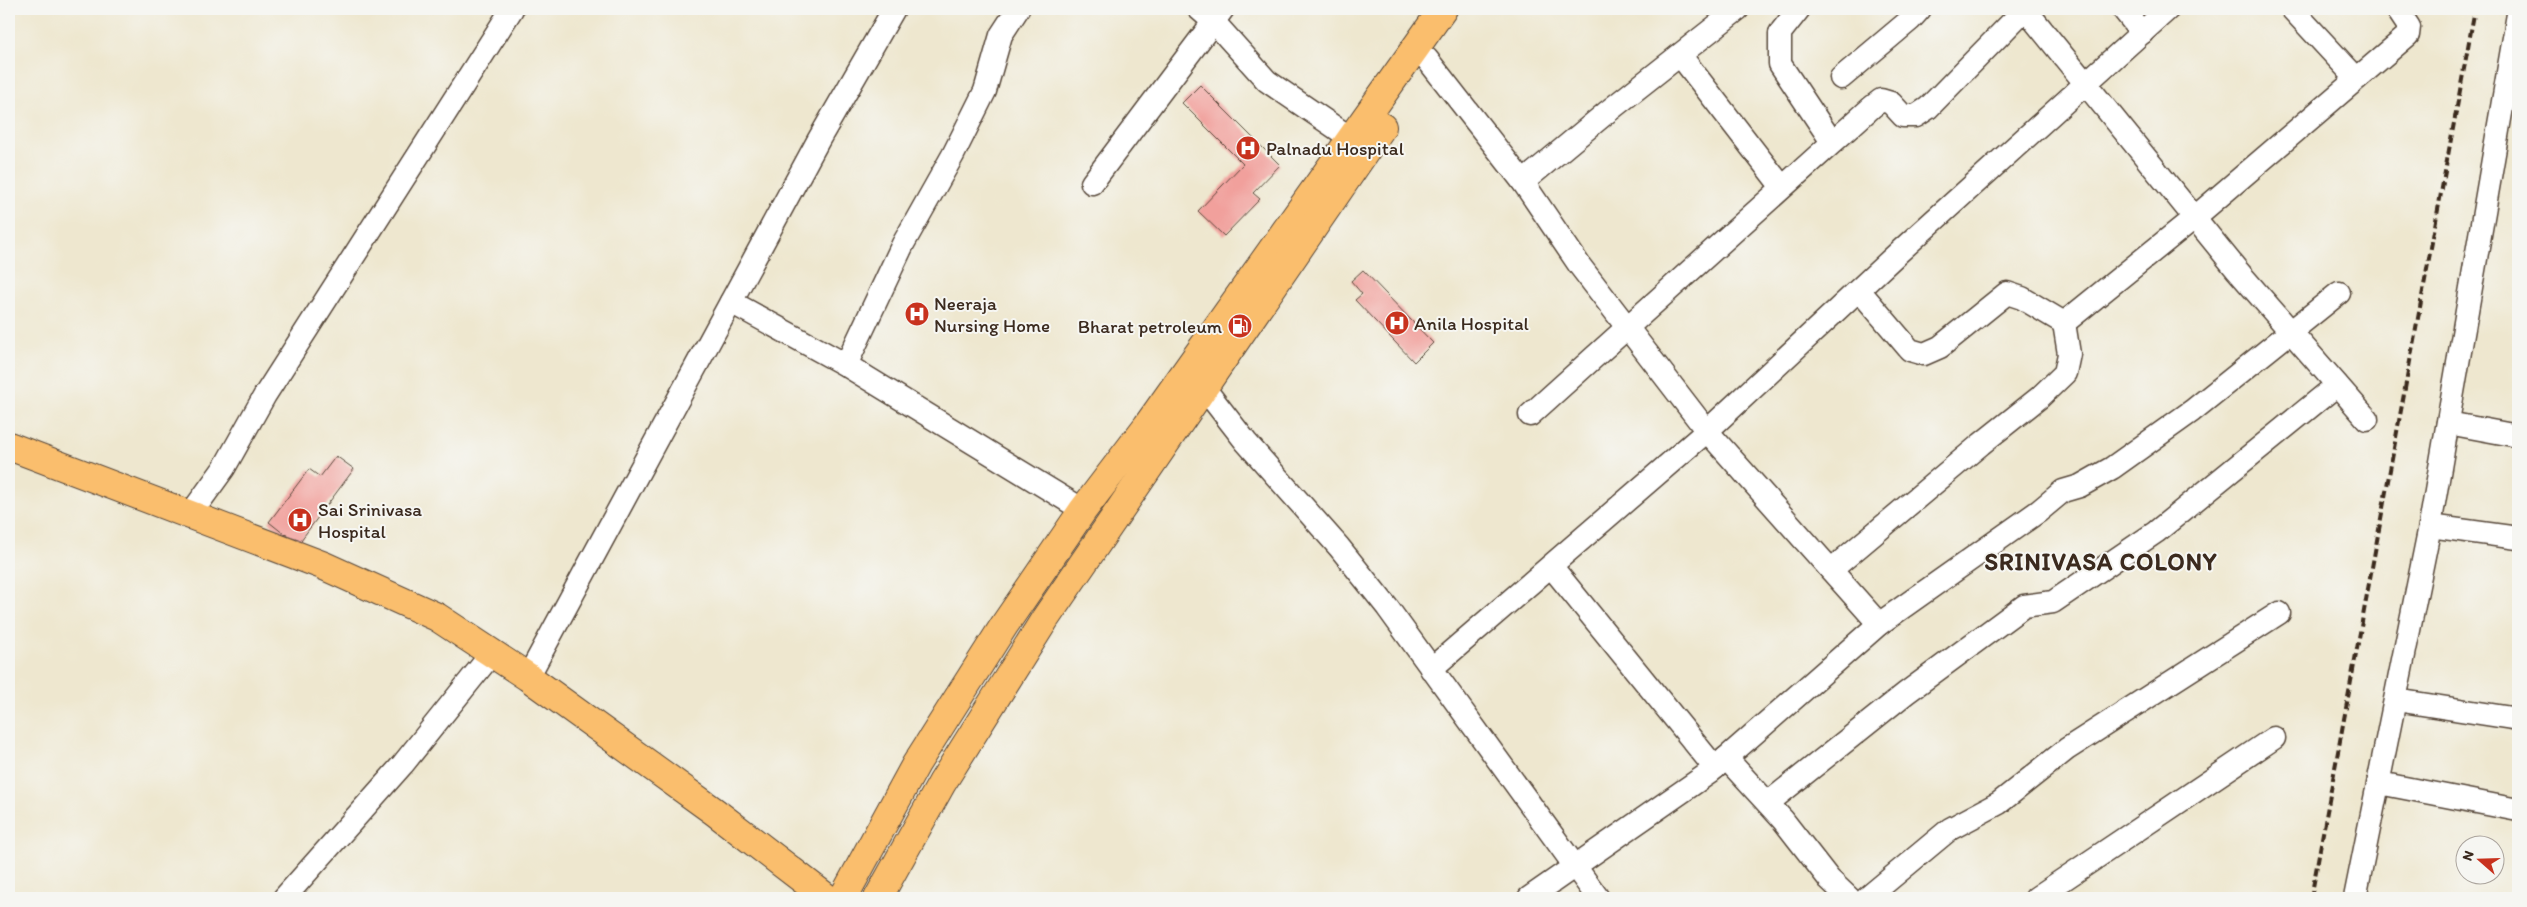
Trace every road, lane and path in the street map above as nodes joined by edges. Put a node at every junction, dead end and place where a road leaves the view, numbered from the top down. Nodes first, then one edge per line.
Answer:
1 (512, 9) edge
2 (894, 9) edge
3 (1018, 9) edge
4 (1443, 9) edge
5 (1464, 9) edge
6 (1738, 9) edge
7 (1799, 9) edge
8 (1920, 9) edge
9 (2025, 9) edge
10 (2123, 9) edge
11 (2168, 9) edge
12 (2292, 9) edge
13 (2397, 9) edge
14 (1212, 13) edge
15 (2518, 14) edge
16 (2142, 33) junction
17 (1680, 55) junction
18 (1427, 59) junction
19 (2514, 64) edge
20 (1841, 78) dead end
21 (2356, 78) junction
22 (2084, 84) junction
23 (1352, 139) junction
24 (1832, 142) junction
25 (1092, 182) dead end
26 (1523, 182) junction
27 (1782, 187) junction
28 (2194, 218) junction
29 (1859, 290) junction
30 (2339, 293) dead end
31 (731, 302) junction
32 (2064, 323) junction
33 (1626, 326) junction
34 (2292, 332) junction
35 (846, 365) junction
36 (2337, 385) junction
37 (1204, 388) junction
38 (1530, 415) dead end
39 (2367, 419) dead end
40 (2448, 423) junction
41 (1707, 431) junction
42 (2518, 436) edge
43 (9, 446) edge
44 (1083, 510) junction
45 (190, 515) junction
46 (2430, 526) junction
47 (2518, 538) edge
48 (1551, 566) junction
49 (1831, 570) junction
50 (2279, 613) dead end
51 (1879, 624) junction
52 (493, 652) junction
53 (1431, 669) junction
54 (528, 677) junction
55 (2396, 700) junction
56 (2518, 719) edge
57 (2274, 738) dead end
58 (1721, 763) junction
59 (2379, 783) junction
60 (1768, 803) junction
61 (2518, 810) edge
62 (1576, 866) junction
63 (284, 898) edge
64 (827, 898) edge
65 (843, 898) edge
66 (878, 898) edge
67 (1529, 898) edge
68 (1598, 898) edge
69 (1849, 898) edge
70 (1867, 898) edge
71 (2036, 898) edge
72 (2355, 898) edge

1 - 45 street
2 - 31 street
3 - 35 street
4 - 23 main road
5 - 18 main road
6 - 17 street
7 - 24 street
8 - 20 street
9 - 22 street
9 - 24 street
10 - 16 street
11 - 16 street
12 - 21 street
13 - 21 street
14 - 23 street
14 - 25 street
15 - 19 street
16 - 22 street
17 - 26 street
17 - 27 street
18 - 26 street
18 - 37 main road
19 - 40 street
21 - 28 street
22 - 28 street
22 - 29 street
23 - 44 main road
24 - 27 street
26 - 33 street
27 - 33 street
28 - 32 street
28 - 34 street
29 - 32 street
29 - 41 street
30 - 34 street
31 - 35 street
31 - 54 street
32 - 49 street
33 - 38 street
33 - 41 street
34 - 36 street
34 - 51 street
35 - 44 street
36 - 39 street
36 - 60 street
37 - 53 street
37 - 66 main road
40 - 42 street
40 - 46 street
41 - 48 street
41 - 49 street
43 - 45 main road
44 - 65 main road
45 - 52 main road
46 - 47 street
46 - 55 street
48 - 53 street
48 - 58 street
49 - 51 street
50 - 70 street
51 - 58 street
52 - 54 main road
52 - 63 street
53 - 62 street
54 - 64 main road
55 - 56 street
55 - 59 street
57 - 71 street
58 - 60 street
58 - 62 street
59 - 61 street
59 - 72 street
60 - 69 street
62 - 67 street
62 - 68 street

